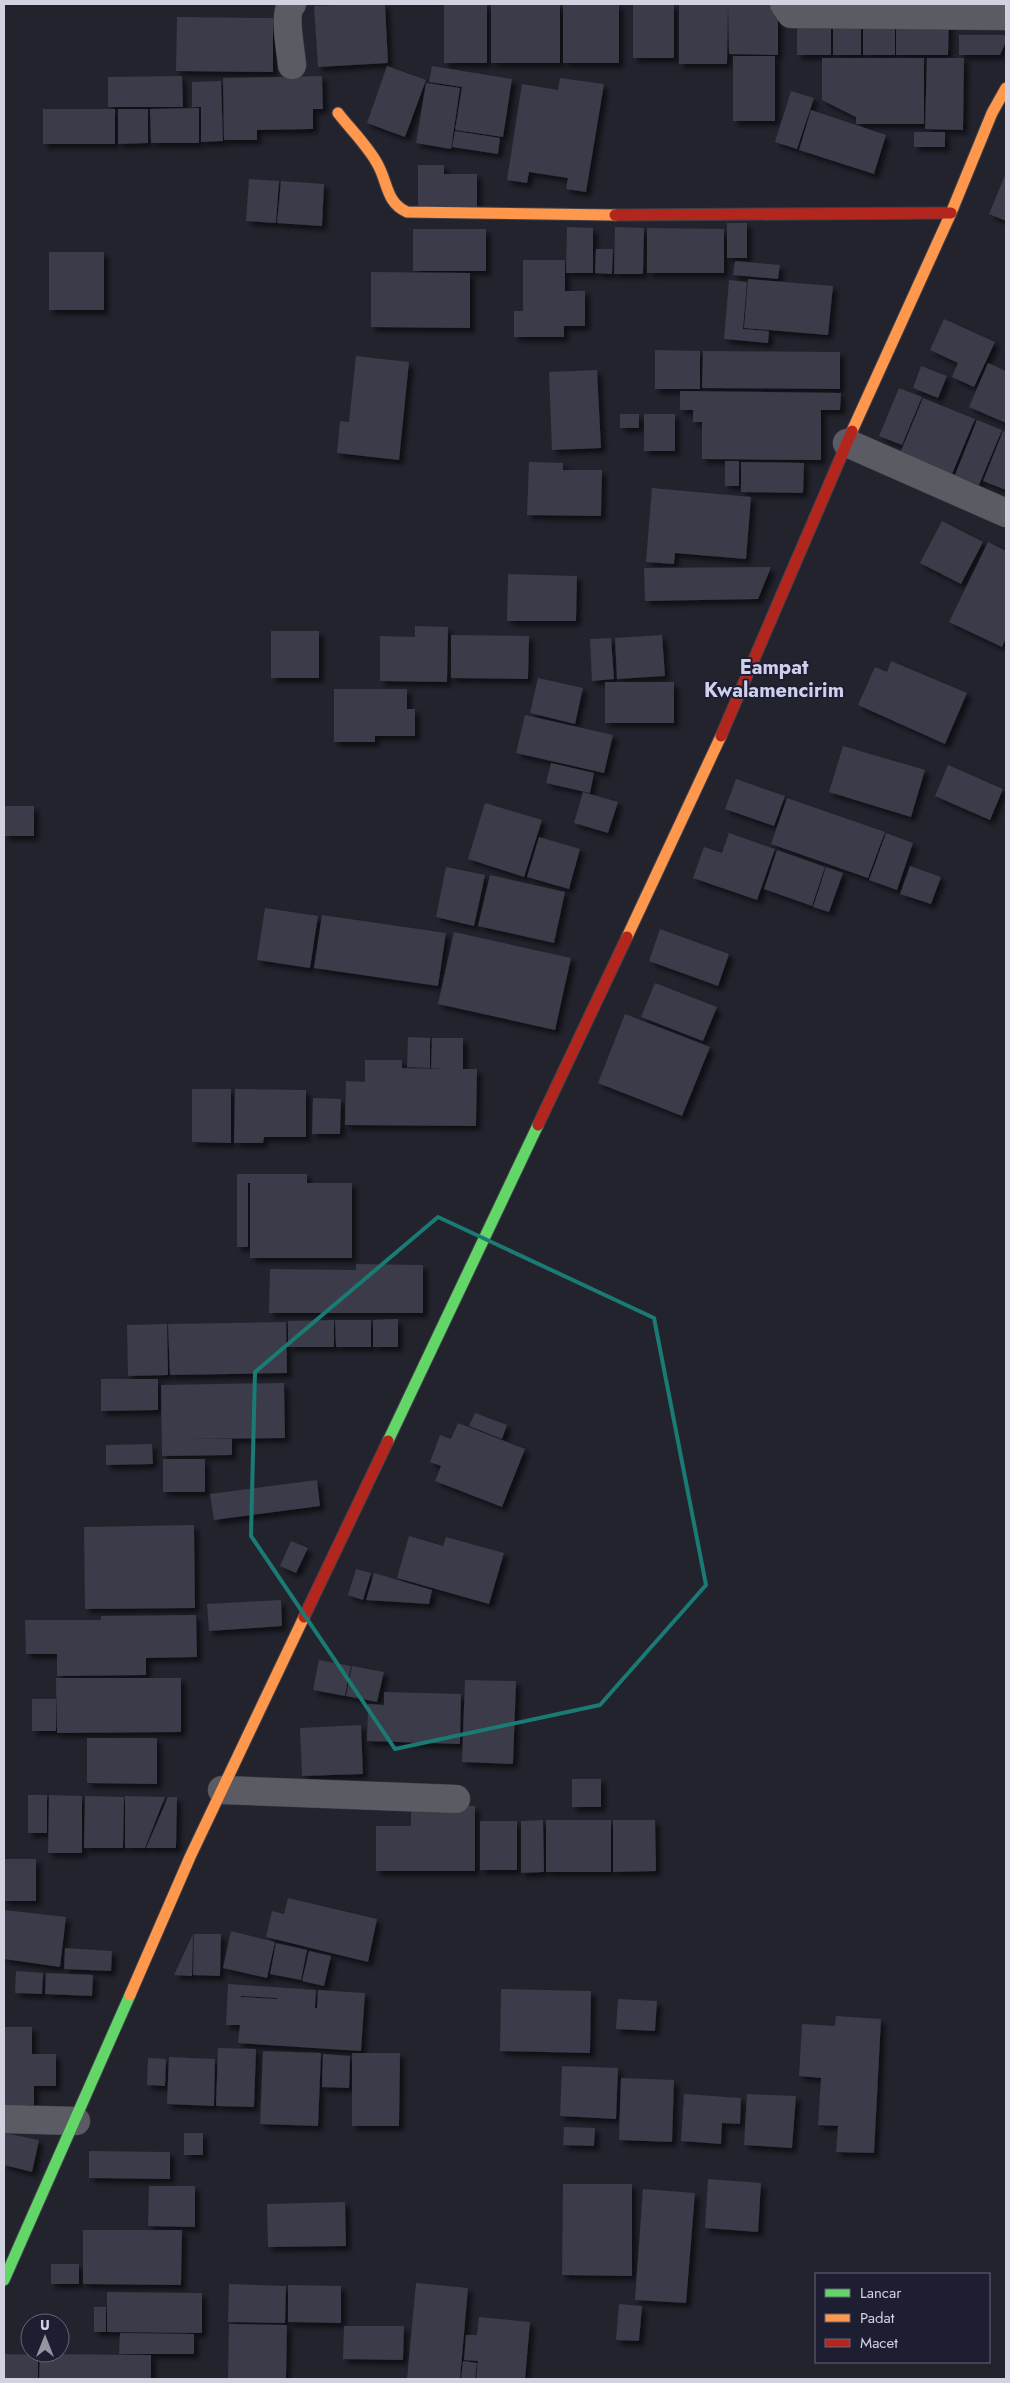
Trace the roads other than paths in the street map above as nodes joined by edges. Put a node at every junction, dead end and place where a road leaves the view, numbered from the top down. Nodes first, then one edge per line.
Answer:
1 (292, 4) edge
2 (784, 4) edge
3 (1006, 16) edge
4 (292, 65) dead end
5 (1006, 88) edge
6 (338, 114) dead end
7 (951, 213) junction
8 (847, 444) junction
9 (1006, 513) edge
10 (222, 1790) junction
11 (456, 1799) dead end
12 (4, 2119) edge
13 (76, 2121) junction
14 (4, 2280) edge

1 - 4 street
2 - 3 street
5 - 7 main road
6 - 7 main road
7 - 8 main road
8 - 9 street
8 - 10 main road
10 - 11 street
10 - 13 main road
12 - 13 street
13 - 14 main road

